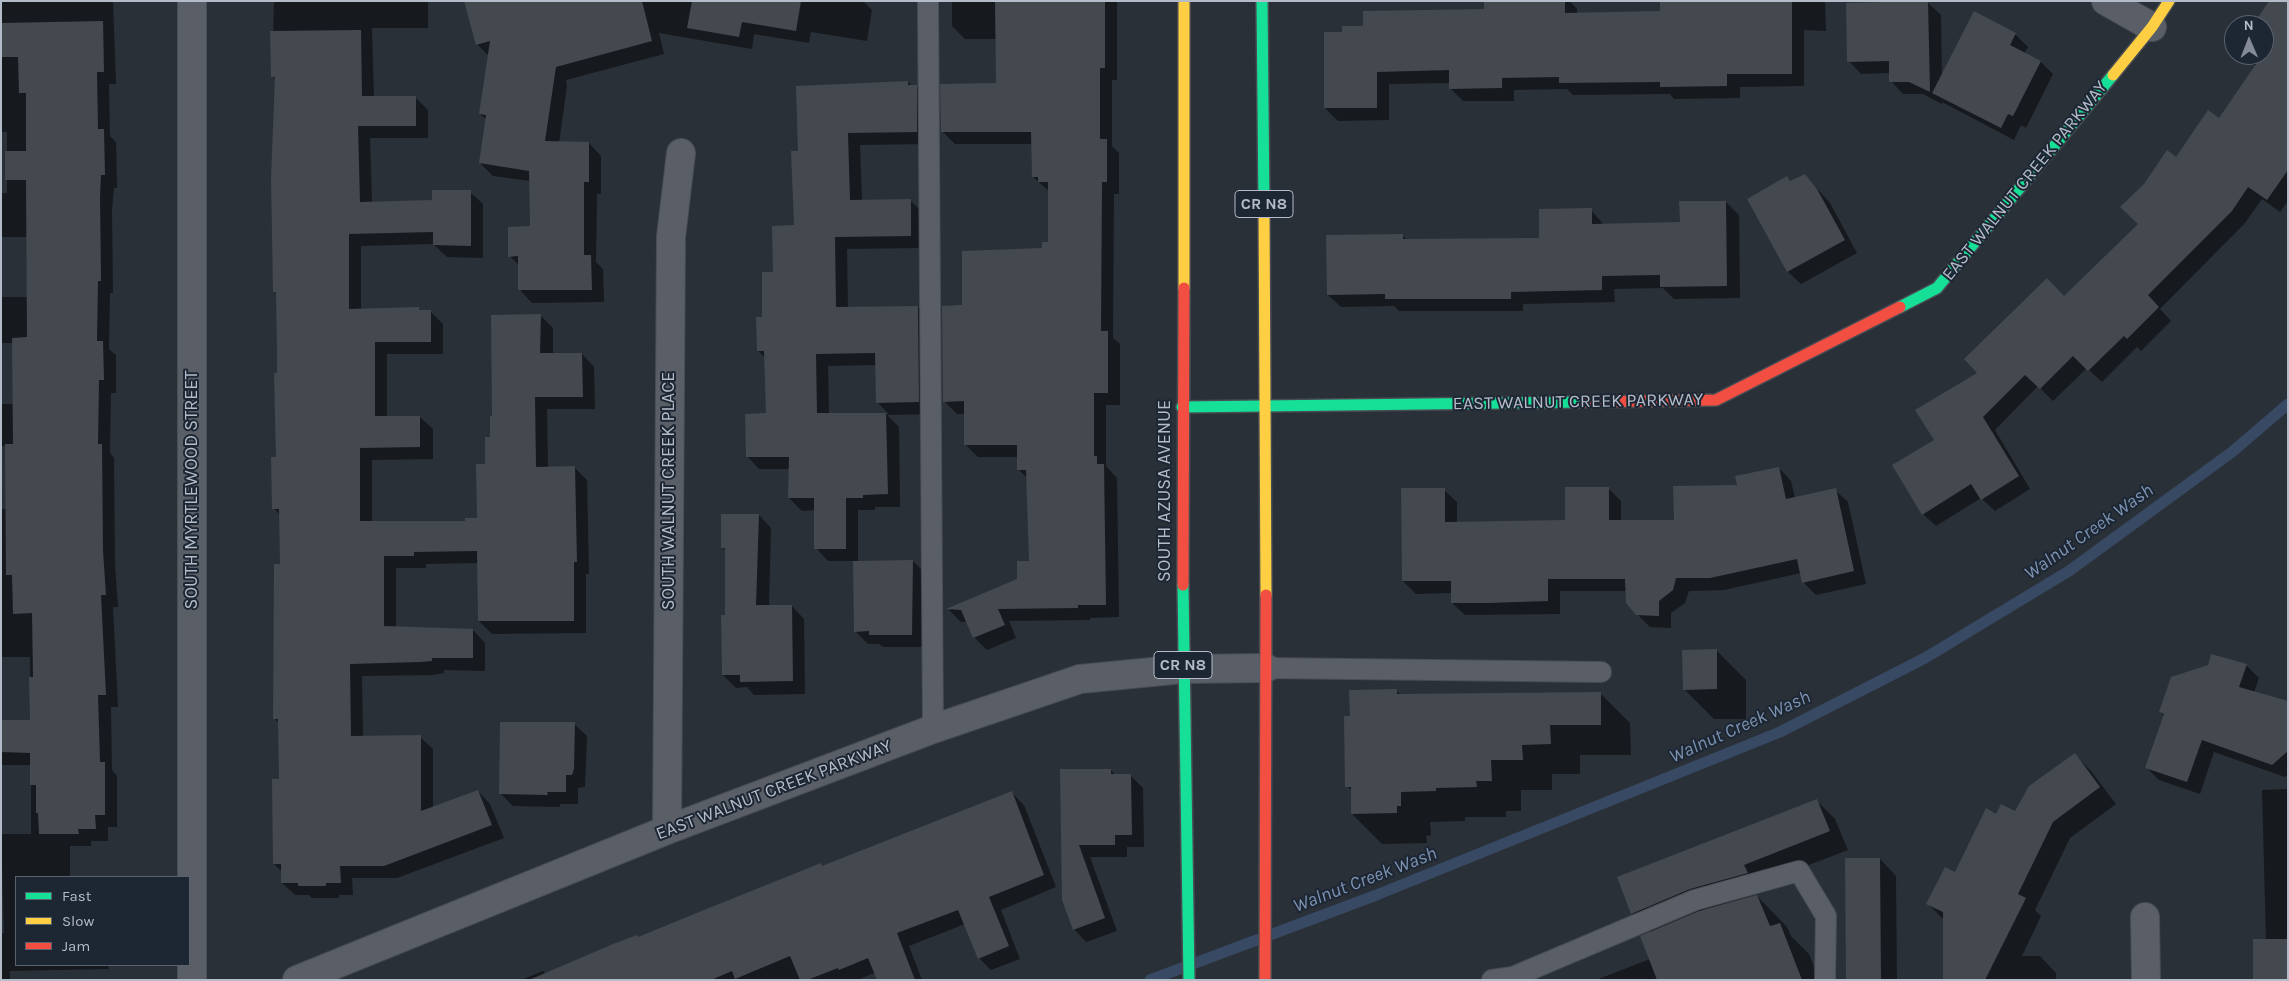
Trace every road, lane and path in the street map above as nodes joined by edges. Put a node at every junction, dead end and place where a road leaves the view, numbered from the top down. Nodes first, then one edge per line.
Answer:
1 (192, 1) edge
2 (928, 1) edge
3 (1184, 1) edge
4 (1262, 1) edge
5 (2106, 1) edge
6 (2169, 1) edge
7 (2152, 27) junction
8 (680, 153) dead end
9 (1266, 406) junction
10 (1182, 407) junction
11 (1266, 668) junction
12 (1183, 669) junction
13 (1601, 672) dead end
14 (933, 729) junction
15 (667, 830) junction
16 (2145, 917) dead end
17 (192, 980) edge
18 (297, 980) edge
19 (1189, 980) edge
20 (1265, 980) edge
21 (1492, 980) edge
22 (1825, 980) edge
23 (2146, 980) edge

1 - 17 street, SOUTH MYRTLEWOOD STREET
2 - 14 lane
3 - 10 main road, SOUTH AZUSA AVENUE / CR N8
4 - 9 main road, CR N8
5 - 7 street
6 - 7 main road, EAST WALNUT CREEK PARKWAY
7 - 9 main road, EAST WALNUT CREEK PARKWAY
8 - 15 street, SOUTH WALNUT CREEK PLACE
9 - 10 main road, EAST WALNUT CREEK PARKWAY
9 - 11 main road, CR N8
10 - 12 main road, SOUTH AZUSA AVENUE / CR N8
11 - 12 street, EAST WALNUT CREEK PARKWAY
11 - 13 lane
11 - 20 main road, CR N8
12 - 14 street, EAST WALNUT CREEK PARKWAY
12 - 19 main road, SOUTH AZUSA AVENUE / CR N8
14 - 15 street, EAST WALNUT CREEK PARKWAY
15 - 18 street, EAST WALNUT CREEK PARKWAY
16 - 23 street
21 - 22 lane

